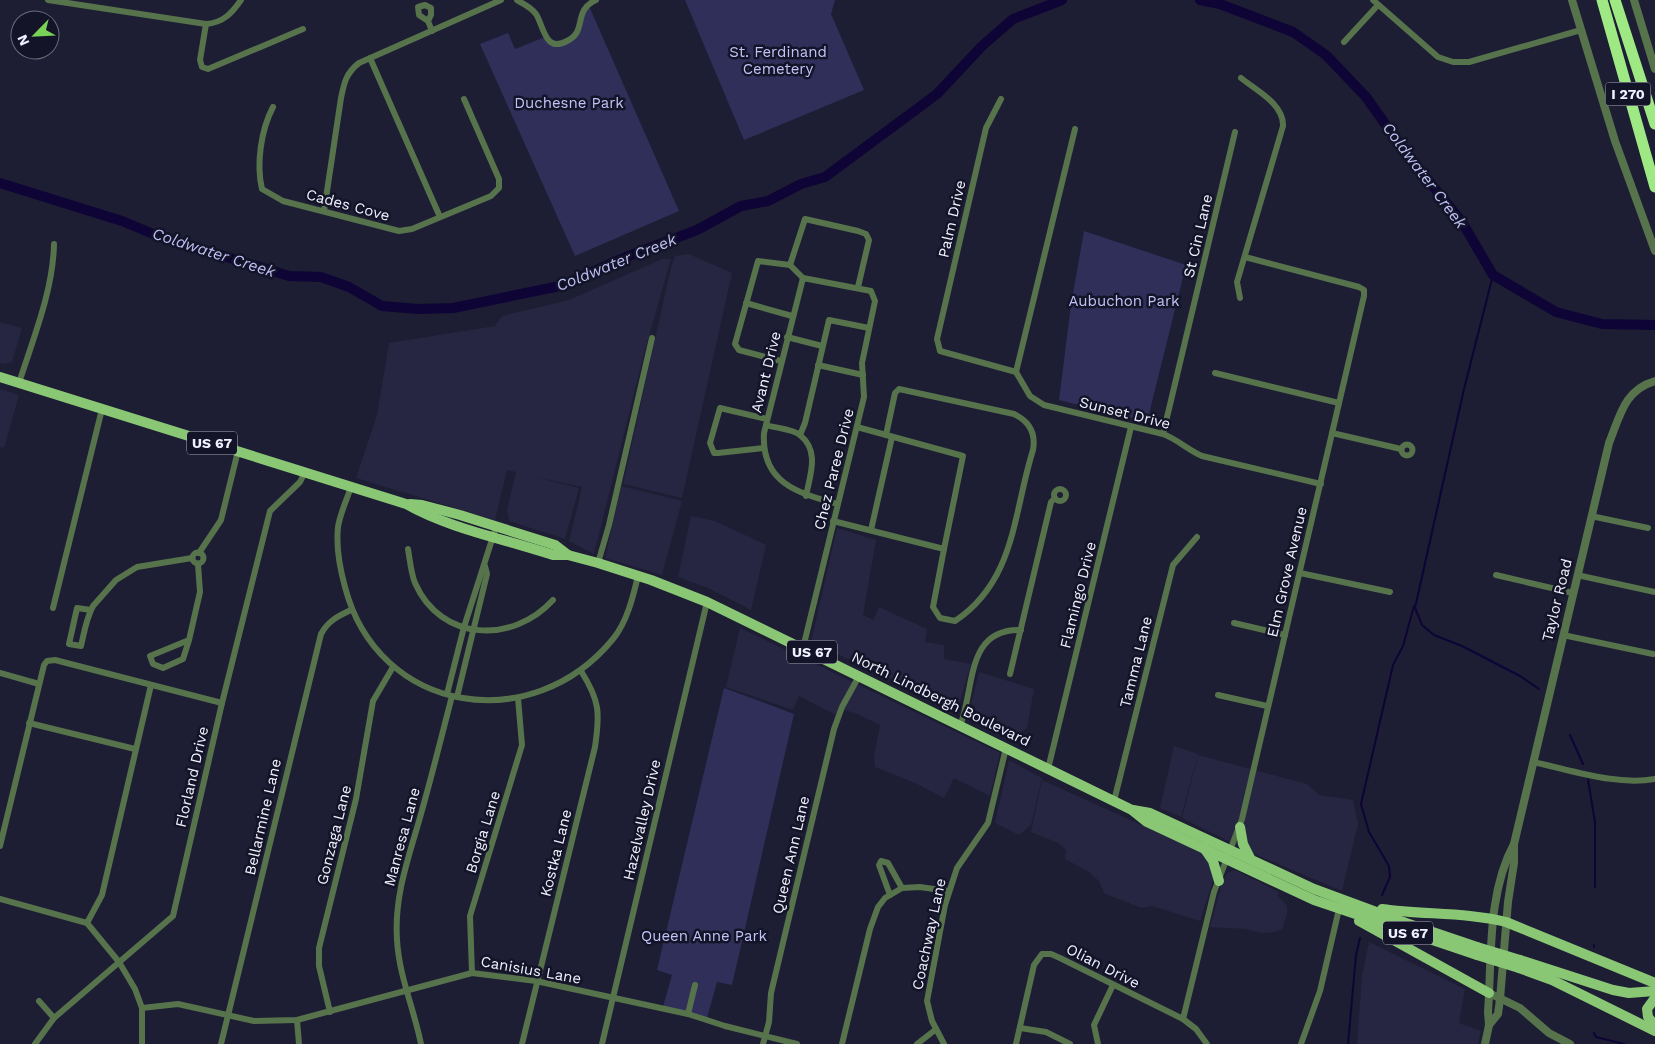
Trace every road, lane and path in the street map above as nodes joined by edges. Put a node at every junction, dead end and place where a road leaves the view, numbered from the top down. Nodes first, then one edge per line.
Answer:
1 (48, 0) edge
2 (241, 0) edge
3 (501, 0) edge
4 (517, 0) edge
5 (1372, 0) edge
6 (1572, 0) edge
7 (1602, 0) edge
8 (1615, 0) edge
9 (1634, 0) edge
10 (593, 1) edge
11 (1378, 5) junction
12 (428, 22) dead end
13 (206, 24) junction
14 (303, 29) dead end
15 (1581, 30) junction
16 (432, 31) junction
17 (1344, 42) dead end
18 (370, 58) junction
19 (1655, 69) edge
20 (1241, 78) dead end
21 (464, 99) dead end
22 (1001, 99) dead end
23 (273, 107) dead end
24 (1655, 124) edge
25 (1075, 129) dead end
26 (1235, 132) dead end
27 (1655, 187) edge
28 (324, 211) junction
29 (440, 217) junction
30 (54, 244) dead end
31 (1655, 251) edge
32 (1245, 257) junction
33 (790, 264) junction
34 (803, 278) junction
35 (858, 287) junction
36 (1240, 298) dead end
37 (746, 304) junction
38 (792, 316) junction
39 (870, 328) junction
40 (787, 337) junction
41 (652, 338) dead end
42 (822, 346) junction
43 (781, 361) junction
44 (818, 365) junction
45 (1016, 372) junction
46 (1216, 373) dead end
47 (863, 375) junction
48 (0, 377) edge
49 (1655, 381) edge
50 (19, 383) junction
51 (1339, 403) junction
52 (102, 409) junction
53 (766, 422) junction
54 (857, 427) junction
55 (1131, 428) junction
56 (1332, 433) junction
57 (800, 434) junction
58 (1163, 434) junction
59 (889, 436) junction
60 (764, 448) junction
61 (1401, 449) dead end
62 (238, 451) junction
63 (305, 472) junction
64 (1321, 484) junction
65 (351, 487) junction
66 (806, 496) junction
67 (1055, 498) dead end
68 (837, 504) junction
69 (1591, 516) junction
70 (833, 521) junction
71 (1648, 528) dead end
72 (871, 530) junction
73 (494, 531) junction
74 (1197, 537) dead end
75 (408, 549) dead end
76 (944, 549) junction
77 (199, 553) junction
78 (192, 558) junction
79 (598, 563) junction
80 (198, 564) junction
81 (485, 566) junction
82 (1300, 572) junction
83 (1496, 575) dead end
84 (1577, 575) junction
85 (638, 576) junction
86 (1390, 592) dead end
87 (1655, 592) edge
88 (1573, 593) junction
89 (553, 600) dead end
90 (707, 602) junction
91 (53, 608) dead end
92 (91, 610) junction
93 (351, 610) junction
94 (1234, 623) dead end
95 (464, 626) junction
96 (474, 629) junction
97 (1021, 630) junction
98 (1285, 635) junction
99 (1562, 635) junction
100 (189, 640) junction
101 (803, 648) junction
102 (1653, 654) dead end
103 (393, 667) junction
104 (581, 670) junction
105 (0, 673) edge
106 (1010, 674) dead end
107 (858, 676) junction
108 (39, 684) junction
109 (152, 685) junction
110 (1218, 695) dead end
111 (452, 696) junction
112 (518, 698) junction
113 (222, 703) junction
114 (1267, 706) junction
115 (29, 723) junction
116 (960, 726) junction
117 (1006, 748) junction
118 (135, 749) junction
119 (1533, 762) junction
120 (1048, 768) junction
121 (1655, 779) edge
122 (1114, 801) junction
123 (1132, 810) junction
124 (1240, 827) junction
125 (1514, 844) junction
126 (0, 846) edge
127 (1203, 847) junction
128 (1230, 854) junction
129 (1250, 858) junction
130 (1219, 881) junction
131 (902, 888) junction
132 (948, 891) junction
133 (890, 895) junction
134 (0, 898) edge
135 (1360, 906) junction
136 (1338, 909) junction
137 (1494, 919) junction
138 (1506, 922) junction
139 (87, 923) junction
140 (1477, 951) junction
141 (119, 962) junction
142 (1519, 964) junction
143 (472, 972) junction
144 (536, 981) junction
145 (1655, 983) edge
146 (695, 985) dead end
147 (1112, 985) junction
148 (407, 989) junction
149 (1655, 991) edge
150 (1489, 994) junction
151 (612, 998) junction
152 (1655, 998) edge
153 (1500, 999) junction
154 (39, 1001) dead end
155 (142, 1008) junction
156 (330, 1012) junction
157 (688, 1014) junction
158 (228, 1016) junction
159 (54, 1018) junction
160 (1183, 1019) junction
161 (297, 1020) junction
162 (1489, 1025) junction
163 (1655, 1026) edge
164 (1020, 1028) junction
165 (935, 1030) junction
166 (1655, 1031) edge
167 (765, 1036) junction
168 (35, 1044) edge
169 (142, 1044) edge
170 (221, 1044) edge
171 (299, 1044) edge
172 (421, 1044) edge
173 (522, 1044) edge
174 (602, 1044) edge
175 (764, 1044) edge
176 (797, 1044) edge
177 (842, 1044) edge
178 (917, 1044) edge
179 (944, 1044) edge
180 (1016, 1044) edge
181 (1070, 1044) edge
182 (1098, 1044) edge
183 (1207, 1044) edge
184 (1300, 1044) edge
185 (1485, 1044) edge
186 (1570, 1044) edge

1 - 13 street
2 - 13 street
3 - 16 street
4 - 10 street
5 - 11 street
6 - 15 street
7 - 27 highway, I 270
8 - 24 highway, I 270
9 - 19 street
11 - 15 street
11 - 17 street
12 - 16 street
13 - 14 street
15 - 31 street
16 - 18 street
18 - 28 street
18 - 29 street
20 - 32 street
21 - 29 street, Cades Cove
22 - 45 street, Palm Drive
23 - 28 street, Cades Cove
25 - 45 street
26 - 58 street, St Cin Lane
28 - 29 street, Cades Cove
30 - 50 street
32 - 36 street
32 - 51 street, Elm Grove Avenue
33 - 34 street
33 - 35 street
33 - 37 street
34 - 35 street
34 - 38 street, Avant Drive
35 - 39 street, Chez Paree Drive
37 - 38 street
37 - 43 street
38 - 40 street, Avant Drive
39 - 42 street
39 - 47 street, Chez Paree Drive
40 - 42 street
40 - 43 street, Avant Drive
41 - 79 street
42 - 44 street
43 - 53 street, Avant Drive
44 - 47 street
44 - 57 street
45 - 55 street, Sunset Drive
46 - 51 street
47 - 54 street, Chez Paree Drive
48 - 50 main road, North Lindbergh Boulevard / US 67
49 - 69 street, Taylor Road
50 - 52 main road, North Lindbergh Boulevard / US 67
51 - 56 street, Elm Grove Avenue
52 - 62 main road, North Lindbergh Boulevard / US 67
52 - 91 street
53 - 57 street
53 - 60 street, Avant Drive
53 - 60 street
54 - 59 street
54 - 68 street, Chez Paree Drive
55 - 58 street, Sunset Drive
55 - 120 street, Flamingo Drive
56 - 61 street
56 - 64 street, Elm Grove Avenue
57 - 66 street
58 - 64 street, Sunset Drive
59 - 72 street
59 - 76 street
59 - 76 street
60 - 66 street, Avant Drive
62 - 63 main road, North Lindbergh Boulevard / US 67
62 - 77 street
63 - 65 main road, North Lindbergh Boulevard / US 67
63 - 113 street, Florland Drive
64 - 82 street, Elm Grove Avenue
65 - 73 main road, North Lindbergh Boulevard / US 67
65 - 93 street
66 - 68 street, Avant Drive
67 - 97 street
68 - 70 street, Chez Paree Drive
69 - 71 street
69 - 84 street, Taylor Road
70 - 72 street
70 - 101 street, Chez Paree Drive
72 - 76 street
73 - 79 main road, North Lindbergh Boulevard / US 67
73 - 81 street, Manresa Lane
74 - 122 street, Tamma Lane
75 - 95 street
77 - 78 street
77 - 80 street
78 - 80 street
78 - 92 street
79 - 85 main road, North Lindbergh Boulevard / US 67
80 - 100 street
81 - 95 street, Manresa Lane
81 - 96 street, Manresa Lane
82 - 86 street
82 - 98 street, Elm Grove Avenue
83 - 88 street
84 - 87 street
84 - 88 street, Taylor Road
85 - 90 main road, North Lindbergh Boulevard / US 67
85 - 104 street
88 - 99 street, Taylor Road
89 - 96 street
90 - 101 main road, North Lindbergh Boulevard / US 67
90 - 151 street, Hazelvalley Drive
92 - 92 street
93 - 103 street
93 - 158 street, Bellarmine Lane
94 - 98 street
95 - 96 street
95 - 111 street, Manresa Lane
96 - 111 street, Manresa Lane
97 - 106 street
97 - 116 street
98 - 114 street, Elm Grove Avenue
99 - 102 street
99 - 119 street, Taylor Road
100 - 100 street
101 - 107 main road, North Lindbergh Boulevard / US 67
103 - 111 street
103 - 156 street, Gonzaga Lane
104 - 112 street
104 - 144 street, Kostka Lane
105 - 108 street
107 - 116 main road, North Lindbergh Boulevard / US 67
107 - 167 street, Queen Ann Lane
108 - 109 street
108 - 115 street
109 - 113 street
109 - 118 street
110 - 114 street
111 - 112 street
111 - 148 street, Manresa Lane
112 - 143 street, Borgia Lane
113 - 141 street, Florland Drive
114 - 124 street, Elm Grove Avenue
115 - 118 street
115 - 126 street
116 - 117 main road, North Lindbergh Boulevard / US 67
117 - 120 main road, North Lindbergh Boulevard / US 67
117 - 132 street, Coachway Lane
118 - 139 street
119 - 121 street
119 - 125 street, Taylor Road
120 - 122 main road, North Lindbergh Boulevard / US 67
122 - 123 main road, North Lindbergh Boulevard / US 67
123 - 127 main road, North Lindbergh Boulevard / US 67
123 - 128 main road, North Lindbergh Boulevard / US 67
124 - 128 street, Elm Grove Avenue
124 - 129 main road
125 - 137 street, Taylor Road
125 - 138 street, Taylor Road
127 - 128 main road, North Lindbergh Boulevard / US 67
127 - 130 main road
128 - 129 main road, North Lindbergh Boulevard / US 67
128 - 130 street, Elm Grove Avenue
128 - 136 main road, North Lindbergh Boulevard / US 67
129 - 135 main road, North Lindbergh Boulevard / US 67
130 - 160 street, Elm Grove Avenue
131 - 132 street
131 - 133 street
131 - 133 street
132 - 165 street, Coachway Lane
133 - 177 street
134 - 139 street
135 - 137 main road
135 - 140 main road, North Lindbergh Boulevard / US 67
136 - 140 main road, North Lindbergh Boulevard / US 67
136 - 150 main road
136 - 184 street
137 - 138 main road
137 - 150 street, Taylor Road
138 - 145 main road
138 - 153 street, Taylor Road
139 - 141 street
140 - 142 main road, North Lindbergh Boulevard / US 67, bridge
141 - 155 street
141 - 159 street, Florland Drive
142 - 149 main road, North Lindbergh Boulevard / US 67
142 - 166 main road, North Lindbergh Boulevard / US 67
143 - 144 street, Canisius Lane
143 - 148 street, Canisius Lane
144 - 151 street, Canisius Lane
144 - 173 street, Kostka Lane
146 - 157 street
147 - 160 street, Olian Drive
147 - 164 street, Olian Drive
147 - 182 street
148 - 156 street, Canisius Lane
148 - 172 street, Manresa Lane
150 - 153 street
150 - 162 street, Taylor Road
151 - 157 street, Canisius Lane
151 - 174 street, Hazelvalley Drive
152 - 163 main road
153 - 162 street, Taylor Road
153 - 186 street
154 - 159 street
155 - 158 street, Canisius Lane
155 - 169 street
156 - 161 street, Canisius Lane
157 - 167 street, Canisius Lane
158 - 161 street, Canisius Lane
158 - 170 street, Bellarmine Lane
159 - 168 street, Florland Drive
160 - 183 street, Olian Drive
161 - 171 street
162 - 185 street
164 - 180 street, Olian Drive
164 - 181 street
165 - 178 street
165 - 179 street, Coachway Lane
167 - 175 street, Queen Ann Lane
167 - 176 street, Canisius Lane

